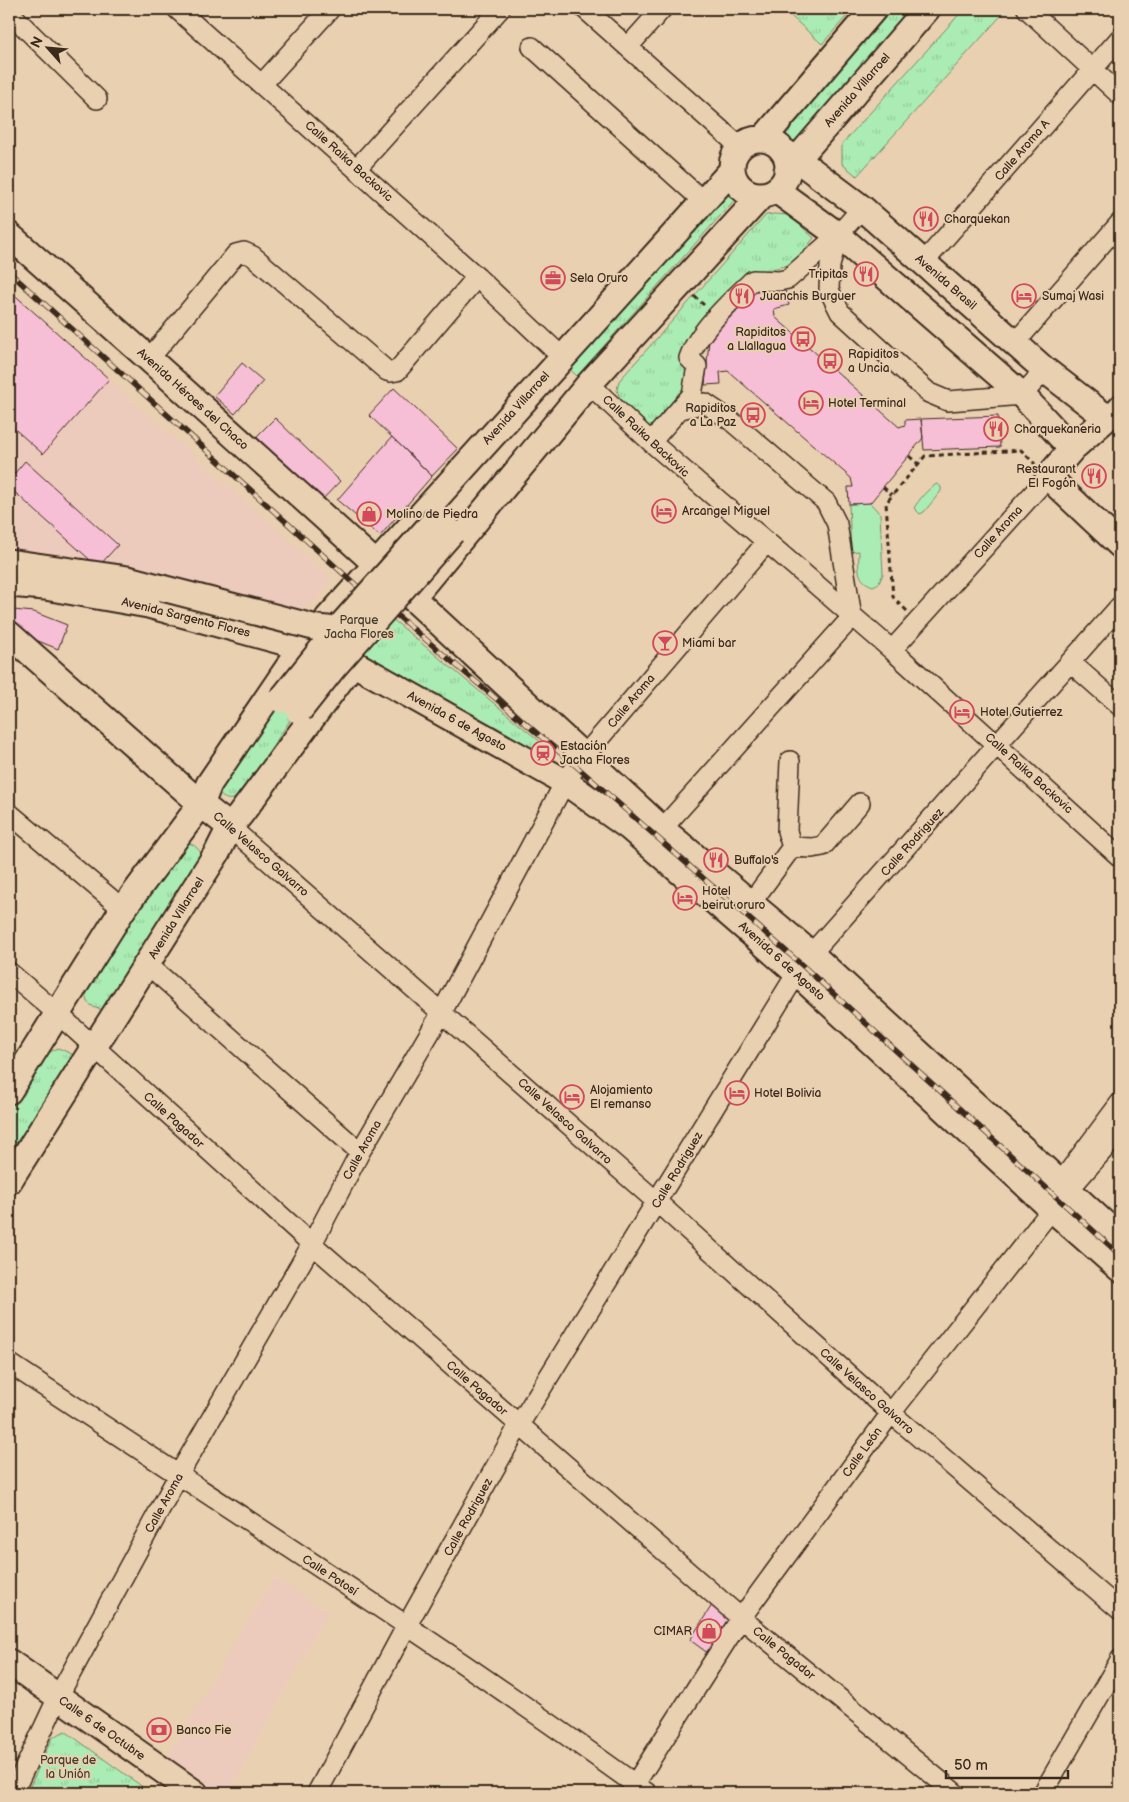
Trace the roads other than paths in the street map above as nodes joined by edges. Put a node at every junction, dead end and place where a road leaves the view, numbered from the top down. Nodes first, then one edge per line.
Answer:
1 (177, 9) edge
2 (330, 9) edge
3 (500, 9) edge
4 (585, 9) edge
5 (662, 9) edge
6 (874, 9) edge
7 (927, 9) edge
8 (1027, 9) edge
9 (9, 12) edge
10 (1120, 38) edge
11 (628, 47) junction
12 (532, 48) dead end
13 (1092, 70) junction
14 (262, 84) junction
15 (1120, 95) edge
16 (97, 100) dead end
17 (736, 158) junction
18 (357, 168) junction
19 (778, 168) junction
20 (703, 201) junction
21 (862, 208) junction
22 (1120, 223) edge
23 (9, 235) edge
24 (838, 235) junction
25 (924, 262) junction
26 (476, 276) junction
27 (1015, 343) junction
28 (562, 357) junction
29 (150, 359) junction
30 (1045, 370) junction
31 (589, 384) junction
32 (1022, 395) junction
33 (680, 409) junction
34 (1114, 411) edge
35 (651, 442) junction
36 (1072, 449) junction
37 (1048, 477) junction
38 (444, 525) junction
39 (766, 543) junction
40 (1120, 546) edge
41 (9, 562) edge
42 (376, 564) junction
43 (9, 584) edge
44 (412, 598) junction
45 (1120, 606) edge
46 (852, 617) junction
47 (337, 630) junction
48 (9, 634) edge
49 (302, 647) junction
50 (892, 650) junction
51 (326, 654) junction
52 (1070, 662) junction
53 (353, 663) junction
54 (290, 706) junction
55 (1120, 706) edge
56 (998, 745) junction
57 (584, 756) junction
58 (790, 761) dead end
59 (565, 782) junction
60 (860, 803) dead end
61 (201, 804) junction
62 (9, 813) edge
63 (230, 826) junction
64 (662, 829) junction
65 (792, 847) junction
66 (1120, 857) edge
67 (751, 903) junction
68 (123, 909) junction
69 (147, 964) junction
70 (804, 964) junction
71 (9, 972) edge
72 (442, 1012) junction
73 (58, 1014) junction
74 (94, 1048) junction
75 (9, 1091) edge
76 (1120, 1103) edge
77 (1120, 1132) edge
78 (360, 1152) junction
79 (9, 1181) edge
80 (1065, 1187) junction
81 (657, 1202) junction
82 (1052, 1209) junction
83 (1120, 1238) edge
84 (312, 1244) junction
85 (1120, 1269) edge
86 (9, 1363) edge
87 (891, 1413) junction
88 (520, 1425) junction
89 (178, 1476) junction
90 (1120, 1610) edge
91 (741, 1618) junction
92 (407, 1625) junction
93 (1120, 1660) edge
94 (9, 1662) edge
95 (58, 1697) junction
96 (638, 1790) edge
97 (13, 1793) edge
98 (195, 1793) edge
99 (317, 1793) edge
100 (955, 1793) edge
101 (1043, 1793) edge

1 - 14 street, Calle Raika Backovic
2 - 14 street
3 - 18 street
4 - 11 street
5 - 11 street
6 - 19 main road, Avenida Villarroel
7 - 19 main road, Avenida Villarroel
8 - 13 street
9 - 16 street
10 - 13 street, Calle Aroma A
11 - 17 street
12 - 20 street
13 - 15 street
13 - 25 street, Calle Aroma A
14 - 18 street, Calle Raika Backovic
17 - 19 main road
17 - 19 main road
17 - 20 main road, Avenida Villarroel
18 - 26 street, Calle Raika Backovic
19 - 21 main road, Avenida Brasil
19 - 24 main road
19 - 31 main road, Avenida Villarroel
20 - 28 main road, Avenida Villarroel
21 - 24 street
21 - 25 main road, Avenida Brasil
22 - 27 street
23 - 29 main road, Avenida Héroes del Chaco
24 - 32 main road
24 - 32 street
24 - 33 street
25 - 27 main road, Avenida Brasil
26 - 28 street, Calle Raika Backovic
26 - 29 street
27 - 30 main road, Avenida Brasil
28 - 31 main road, Calle Raika Backovic
28 - 38 main road
28 - 42 main road, Avenida Villarroel
29 - 42 main road, Avenida Héroes del Chaco
30 - 32 street
30 - 34 main road, Avenida Brasil
31 - 35 street, Calle Raika Backovic
31 - 38 main road
31 - 44 main road, Avenida Villarroel
32 - 36 main road
33 - 35 street
33 - 46 street
34 - 36 main road, Calle Aroma
35 - 39 street, Calle Raika Backovic
36 - 37 main road, Calle Aroma
37 - 40 main road
37 - 50 street, Calle Aroma
38 - 47 main road, bridge
38 - 54 main road, bridge
39 - 46 street, Calle Raika Backovic
39 - 57 street, Calle Aroma
41 - 47 main road, bridge
42 - 44 main road, Avenida 6 de Agosto
42 - 51 main road, Avenida Villarroel
43 - 49 main road, Avenida Sargento Flores
44 - 57 main road, Avenida 6 de Agosto
45 - 52 street, Calle Rodriguez
46 - 50 street, Calle Raika Backovic
46 - 64 street
47 - 54 main road, bridge
48 - 61 main road, Calle Velasco Galvarro
49 - 51 main road, Avenida 6 de Agosto
49 - 61 main road
50 - 56 street, Calle Raika Backovic
51 - 53 main road, Avenida 6 de Agosto
52 - 55 street
52 - 56 street, Calle Rodriguez
53 - 59 main road, Avenida 6 de Agosto
53 - 63 main road, Avenida Villarroel
54 - 61 main road
54 - 63 main road
56 - 66 street, Calle Raika Backovic
56 - 70 street, Calle Rodriguez
57 - 59 street, Calle Aroma
57 - 64 main road, Avenida 6 de Agosto
58 - 65 street
59 - 70 main road, Avenida 6 de Agosto
59 - 72 street, Calle Aroma
60 - 65 street
61 - 63 main road, Calle Velasco Galvarro
61 - 68 main road
62 - 68 street
63 - 69 main road, Avenida Villarroel
63 - 72 street, Calle Velasco Galvarro
64 - 67 main road, Avenida 6 de Agosto
65 - 67 street
67 - 70 main road, Avenida 6 de Agosto
68 - 73 main road
69 - 74 main road, Avenida Villarroel
69 - 78 street
70 - 80 main road, Avenida 6 de Agosto
70 - 81 street, Calle Rodriguez
70 - 82 main road, Avenida 6 de Agosto
71 - 73 street, Calle Pagador
72 - 78 street, Calle Aroma
72 - 81 street, Calle Velasco Galvarro
73 - 74 street, Calle Pagador
73 - 75 main road
74 - 79 main road, Avenida Villarroel
74 - 84 street, Calle Pagador
76 - 80 street, Calle León
77 - 80 street, Calle León
78 - 84 street, Calle Aroma
80 - 82 street, Calle León
80 - 83 main road, Avenida 6 de Agosto
81 - 87 street, Calle Velasco Galvarro
81 - 88 street, Calle Rodriguez
82 - 85 main road, Avenida 6 de Agosto
82 - 87 street, Calle León
84 - 88 street, Calle Pagador
84 - 89 street, Calle Aroma
86 - 89 street, Calle Potosí
87 - 90 street, Calle Velasco Galvarro
87 - 91 street, Calle León
88 - 91 street, Calle Pagador
88 - 92 street, Calle Rodriguez
89 - 92 street, Calle Potosí
89 - 95 street, Calle Aroma
91 - 96 street, Calle León
91 - 100 street, Calle Pagador
92 - 96 street, Calle Potosí
92 - 99 street, Calle Rodriguez
93 - 101 street
94 - 95 main road, Calle 6 de Octubre
95 - 97 street, Calle Aroma
95 - 98 main road, Calle 6 de Octubre

